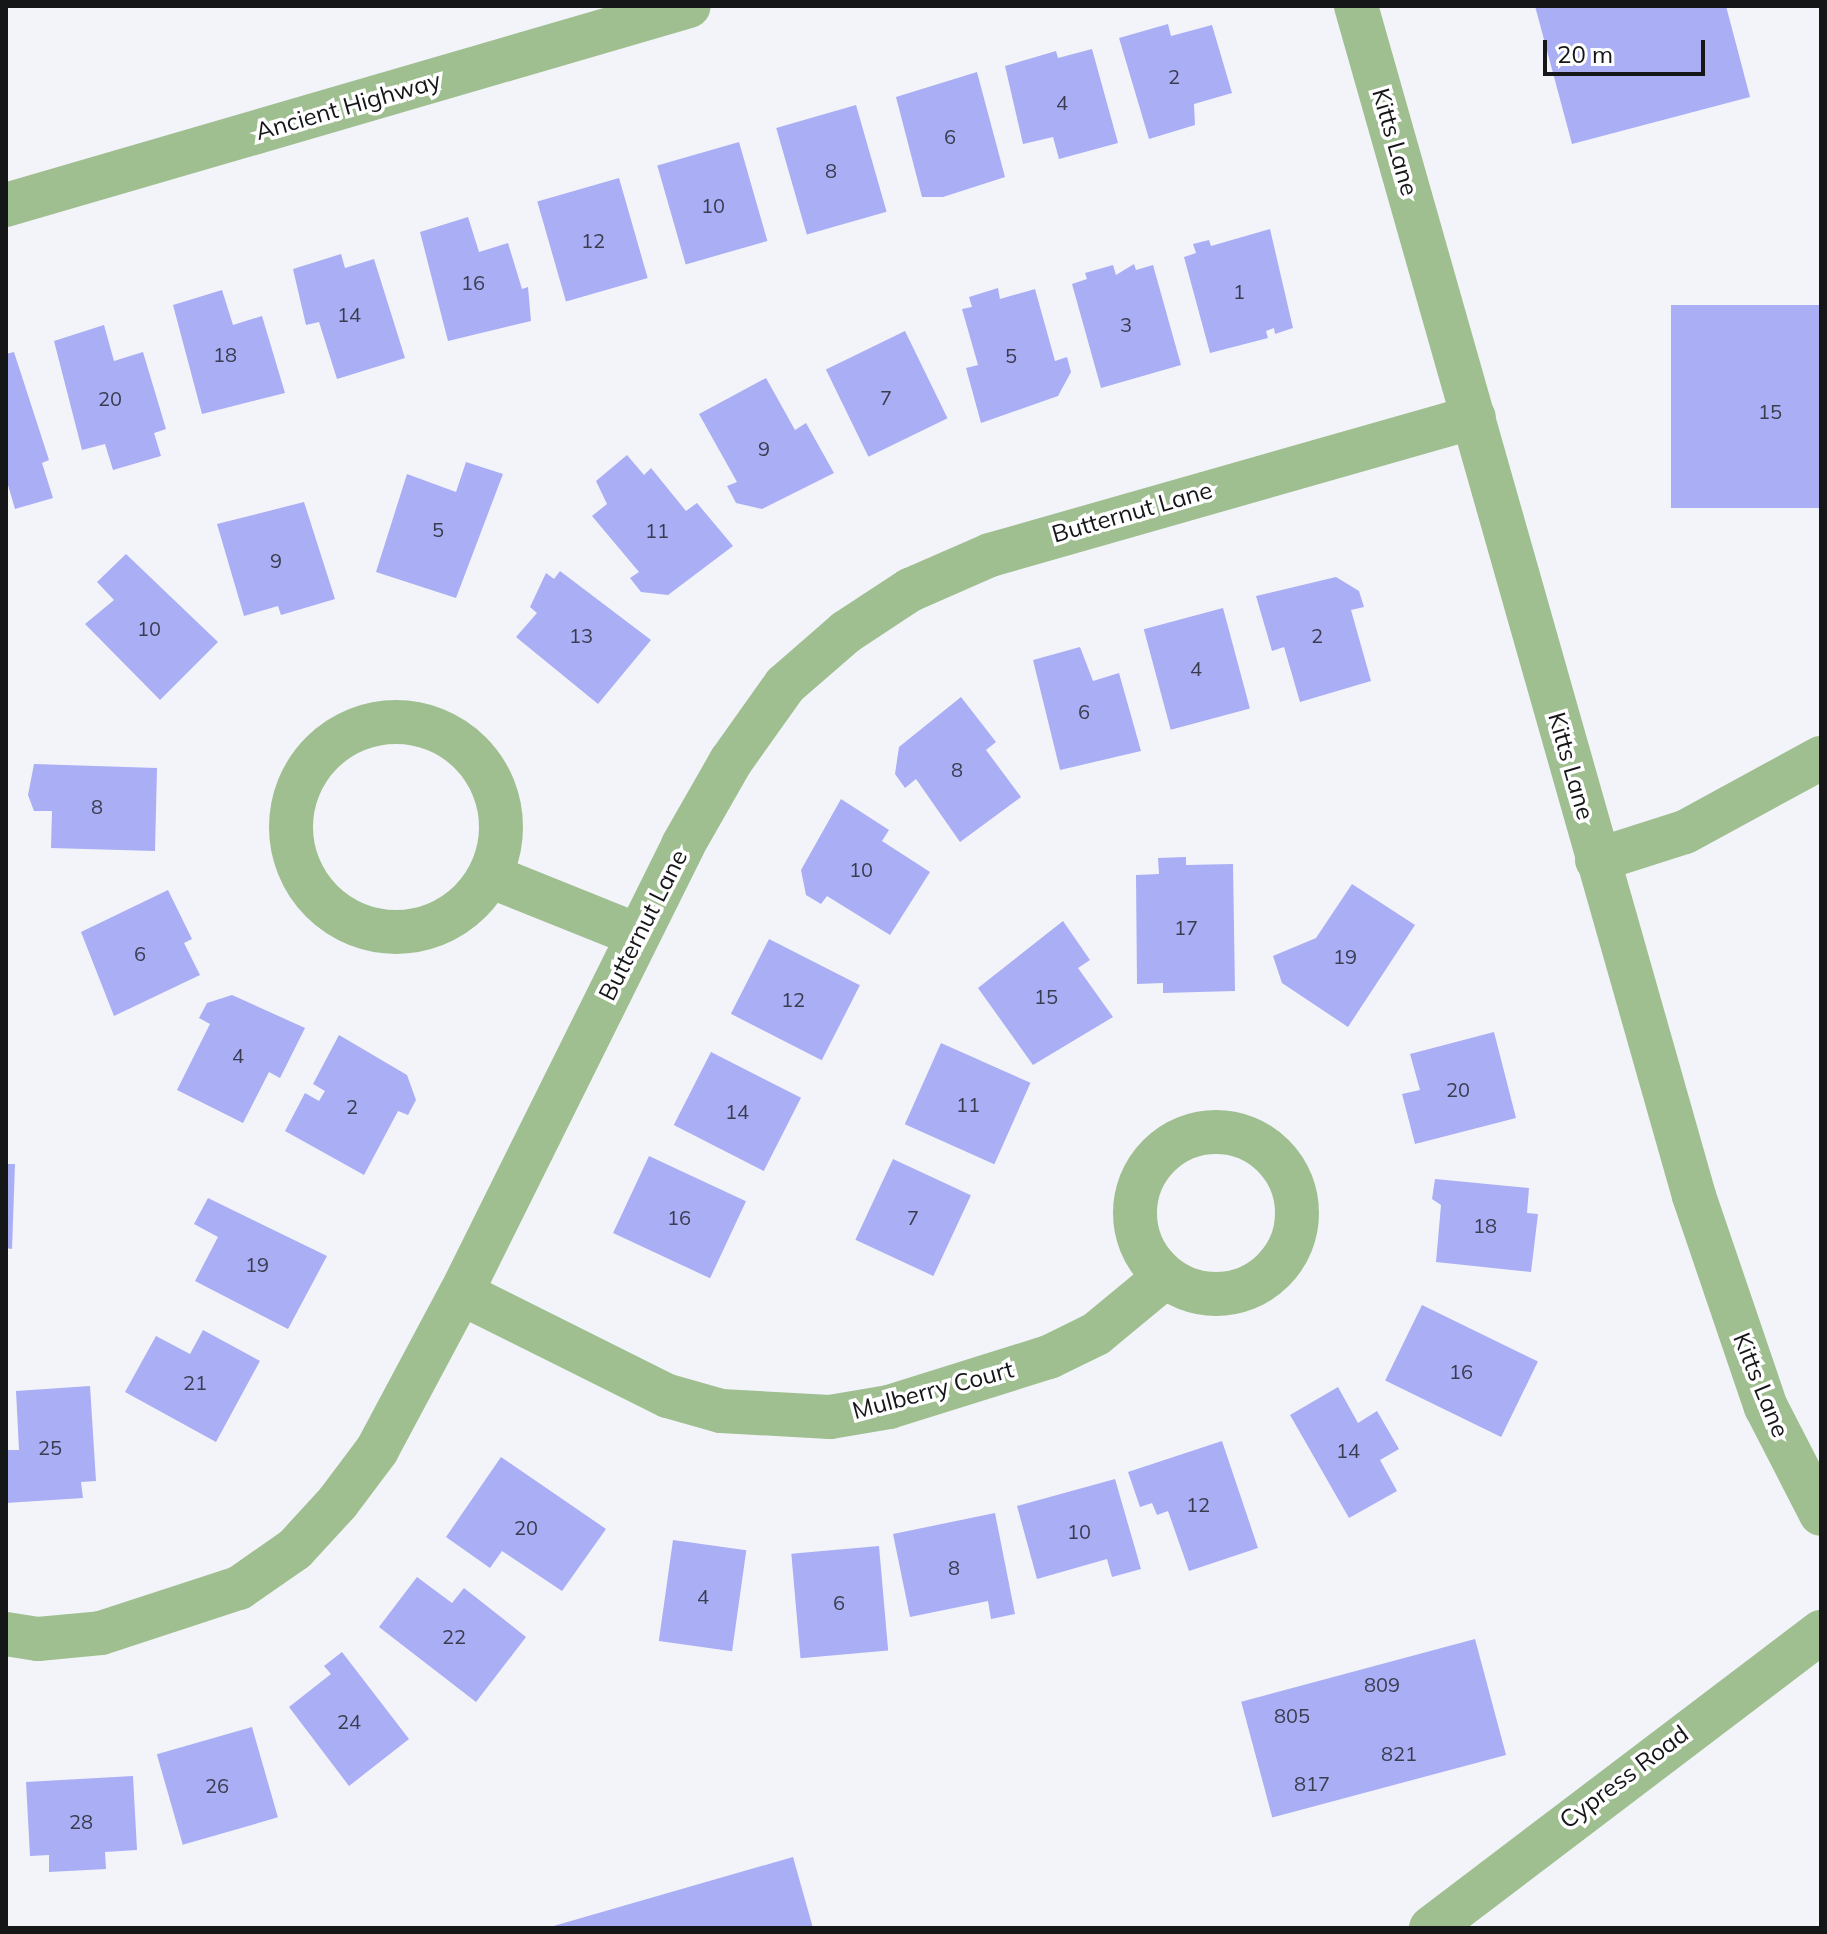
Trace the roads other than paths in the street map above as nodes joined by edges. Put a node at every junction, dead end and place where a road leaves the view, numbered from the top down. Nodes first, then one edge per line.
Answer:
1 (689, 6) edge
2 (1356, 6) edge
3 (6, 205) edge
4 (1474, 417) junction
5 (1821, 758) edge
6 (1597, 860) junction
7 (490, 876) junction
8 (637, 935) junction
9 (1165, 1277) dead end
10 (461, 1293) junction
11 (1821, 1514) edge
12 (1821, 1632) edge
13 (6, 1634) edge
14 (1431, 1928) edge

1 - 3 street, Ancient Highway
2 - 4 street, Kitts Lane
4 - 6 street, Kitts Lane
4 - 8 street, Butternut Lane
5 - 6 street
6 - 11 street, Kitts Lane
7 - 7 street
7 - 8 street
8 - 10 street, Butternut Lane
9 - 10 street, Mulberry Court
10 - 13 street, Butternut Lane
12 - 14 street, Cypress Road

